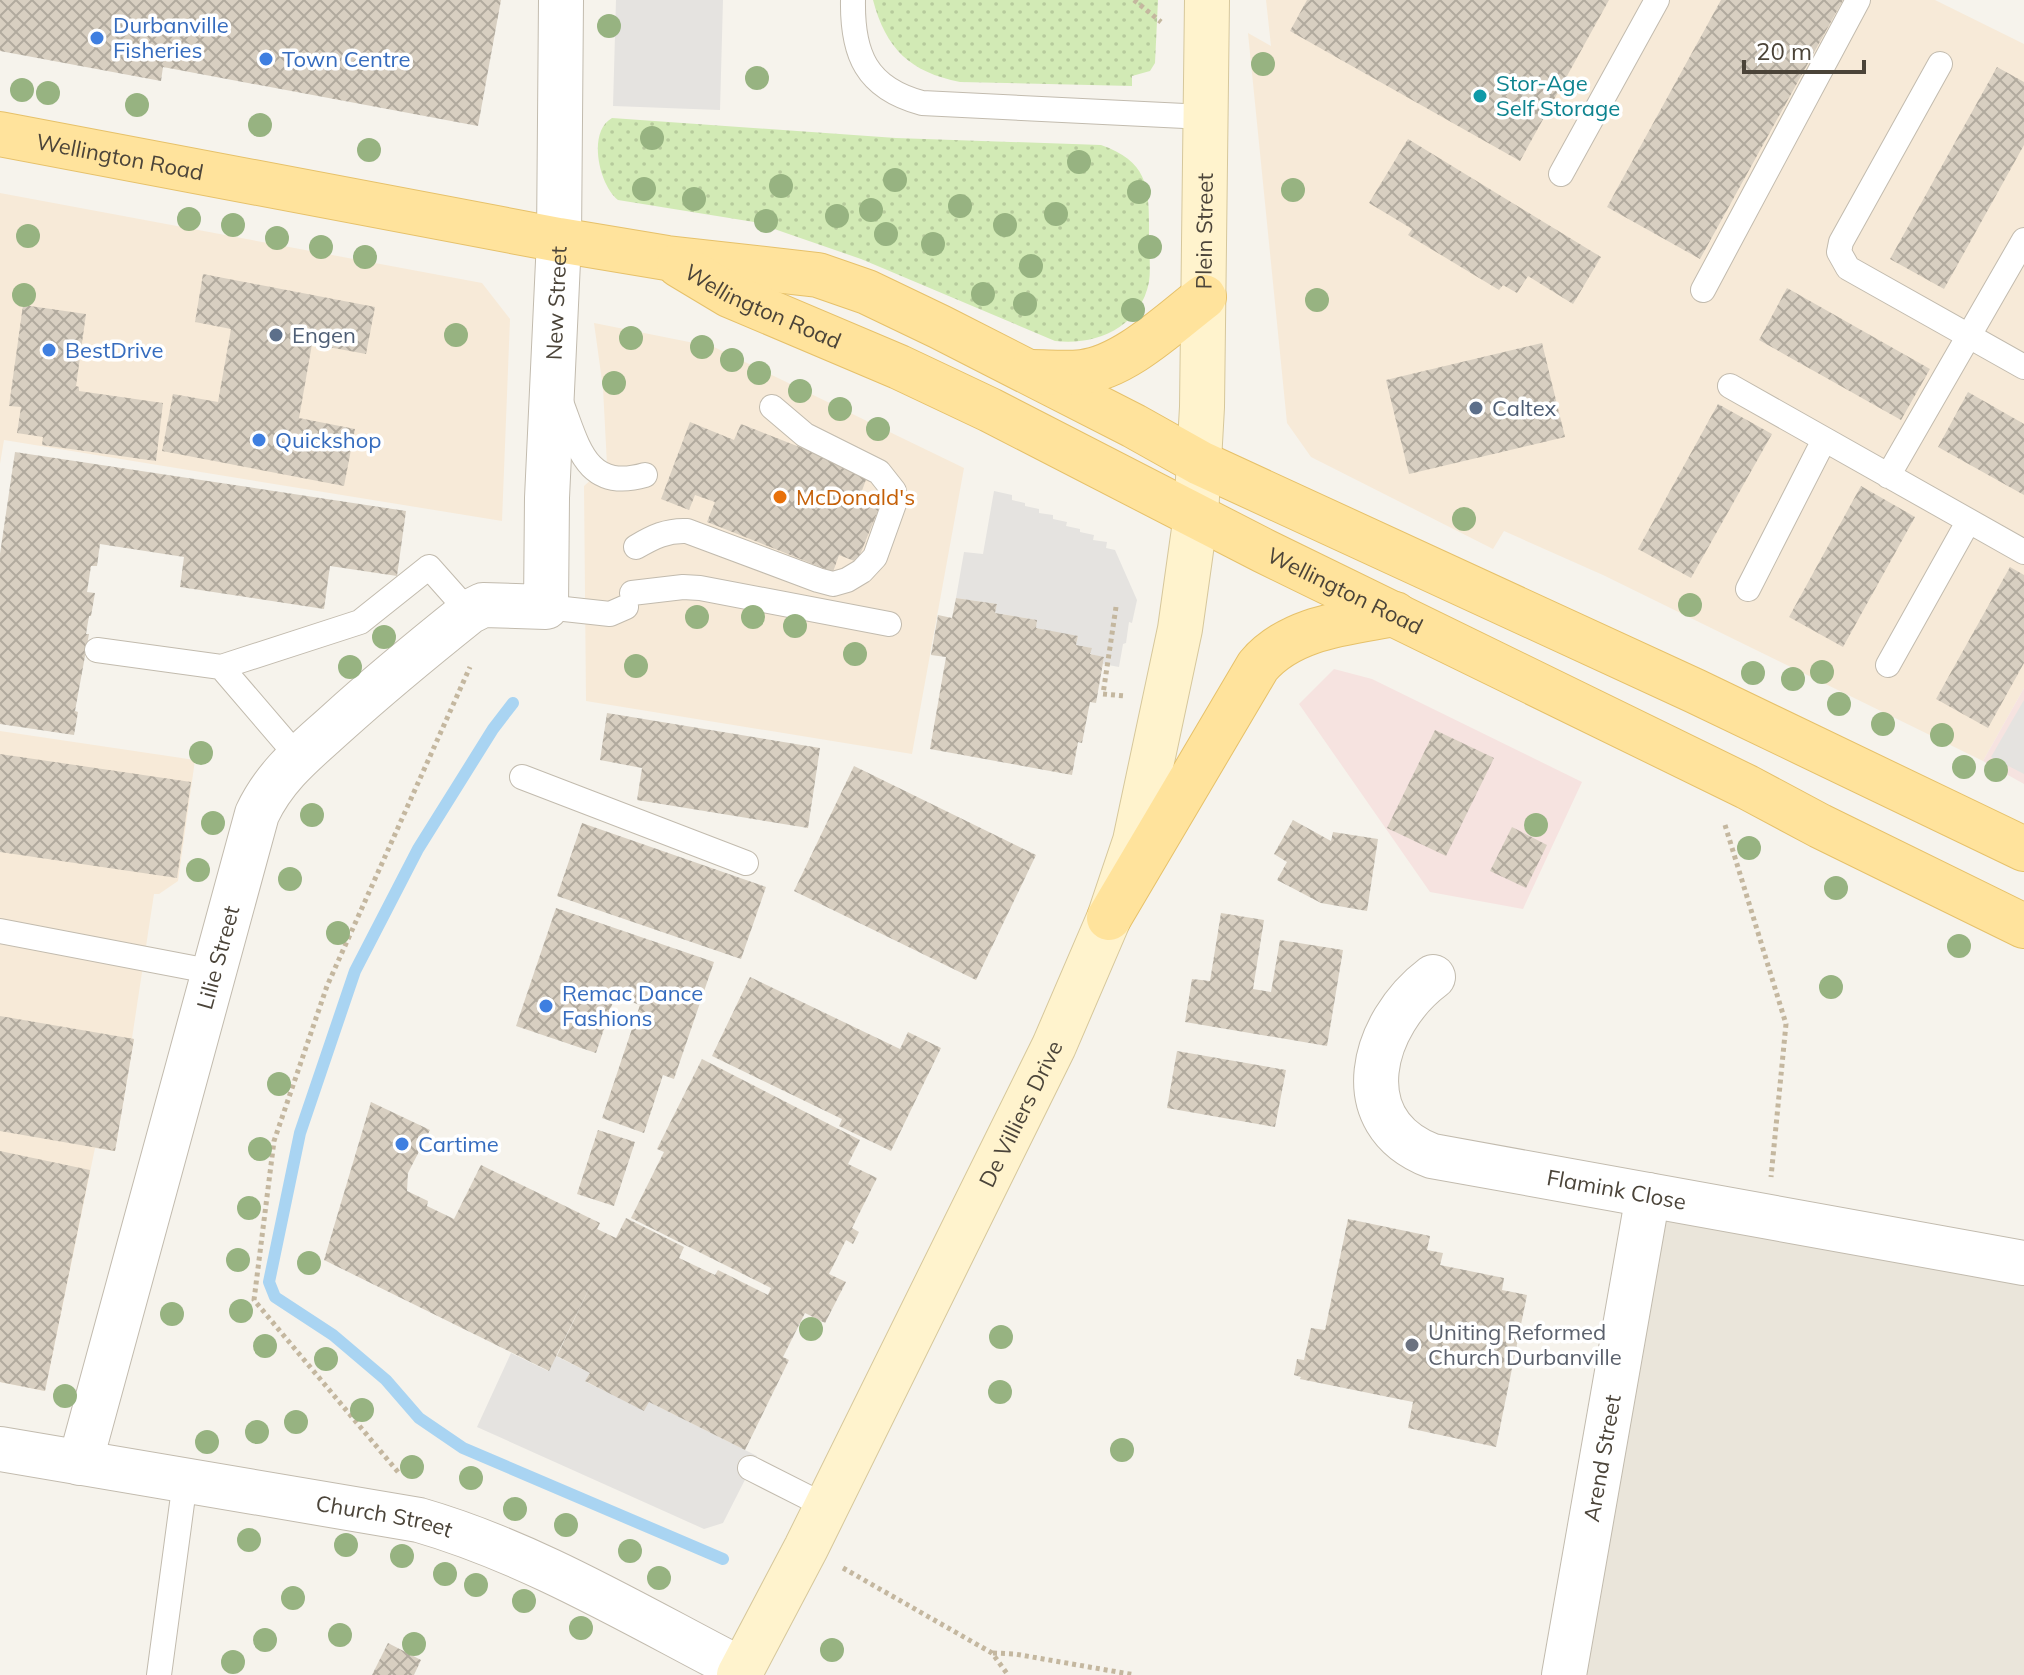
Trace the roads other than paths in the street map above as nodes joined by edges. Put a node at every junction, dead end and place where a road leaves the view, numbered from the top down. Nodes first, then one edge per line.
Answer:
1 (561, 0) edge
2 (853, 0) edge
3 (1207, 0) edge
4 (1657, 0) edge
5 (1858, 0) edge
6 (1940, 64) dead end
7 (1205, 117) junction
8 (0, 134) edge
9 (1561, 174) dead end
10 (559, 240) junction
11 (2024, 240) edge
12 (667, 258) junction
13 (1703, 290) dead end
14 (1204, 297) junction
15 (1968, 337) junction
16 (2024, 367) edge
17 (1025, 372) junction
18 (552, 381) junction
19 (1730, 386) dead end
20 (772, 407) dead end
21 (1824, 440) junction
22 (1200, 463) junction
23 (645, 475) dead end
24 (1888, 476) junction
25 (1196, 515) junction
26 (1968, 522) junction
27 (636, 547) dead end
28 (2024, 552) edge
29 (1748, 589) dead end
30 (546, 607) junction
31 (469, 612) junction
32 (1395, 614) junction
33 (889, 624) dead end
34 (97, 650) dead end
35 (1888, 665) dead end
36 (221, 667) junction
37 (299, 758) junction
38 (522, 777) dead end
39 (2024, 849) edge
40 (746, 863) dead end
41 (1109, 918) junction
42 (2024, 926) edge
43 (0, 931) edge
44 (214, 972) junction
45 (1433, 977) dead end
46 (1648, 1195) junction
47 (2024, 1263) edge
48 (0, 1449) edge
49 (80, 1463) junction
50 (750, 1468) dead end
51 (185, 1481) junction
52 (827, 1507) junction
53 (741, 1673) edge
54 (159, 1675) edge
55 (1564, 1675) edge

1 - 10 street, New Street
2 - 7 lane
3 - 7 street, Plein Street
4 - 9 lane
5 - 13 lane
6 - 15 lane
7 - 14 street, Plein Street
8 - 10 main road, Wellington Road
10 - 12 main road, Wellington Road
10 - 18 street, New Street
11 - 15 lane
12 - 17 main road, Wellington Road
12 - 25 main road, Wellington Road
14 - 17 main road
14 - 22 street, Plein Street
15 - 16 lane
15 - 24 lane
17 - 22 main road, Wellington Road
18 - 23 lane
18 - 30 street, New Street
19 - 21 lane
20 - 27 lane
21 - 24 lane
21 - 29 lane
22 - 25 street, Plein Street
22 - 39 main road, Wellington Road
24 - 26 lane
25 - 32 main road, Wellington Road
25 - 41 street, De Villiers Drive
26 - 28 lane
26 - 35 lane
30 - 31 street, Lilie Street
30 - 33 lane
31 - 36 lane
31 - 37 street, Lilie Street
32 - 41 main road
32 - 42 main road, Wellington Road
34 - 36 lane
36 - 37 lane
37 - 44 street, Lilie Street
38 - 40 lane
41 - 52 street, De Villiers Drive
43 - 44 lane
44 - 49 street, Lilie Street
45 - 46 street, Flamink Close
46 - 47 street, Flamink Close
46 - 55 street, Arend Street
48 - 49 street, Church Street
49 - 51 street, Church Street
50 - 52 lane
51 - 53 street, Church Street
51 - 54 lane
52 - 53 street, De Villiers Drive

